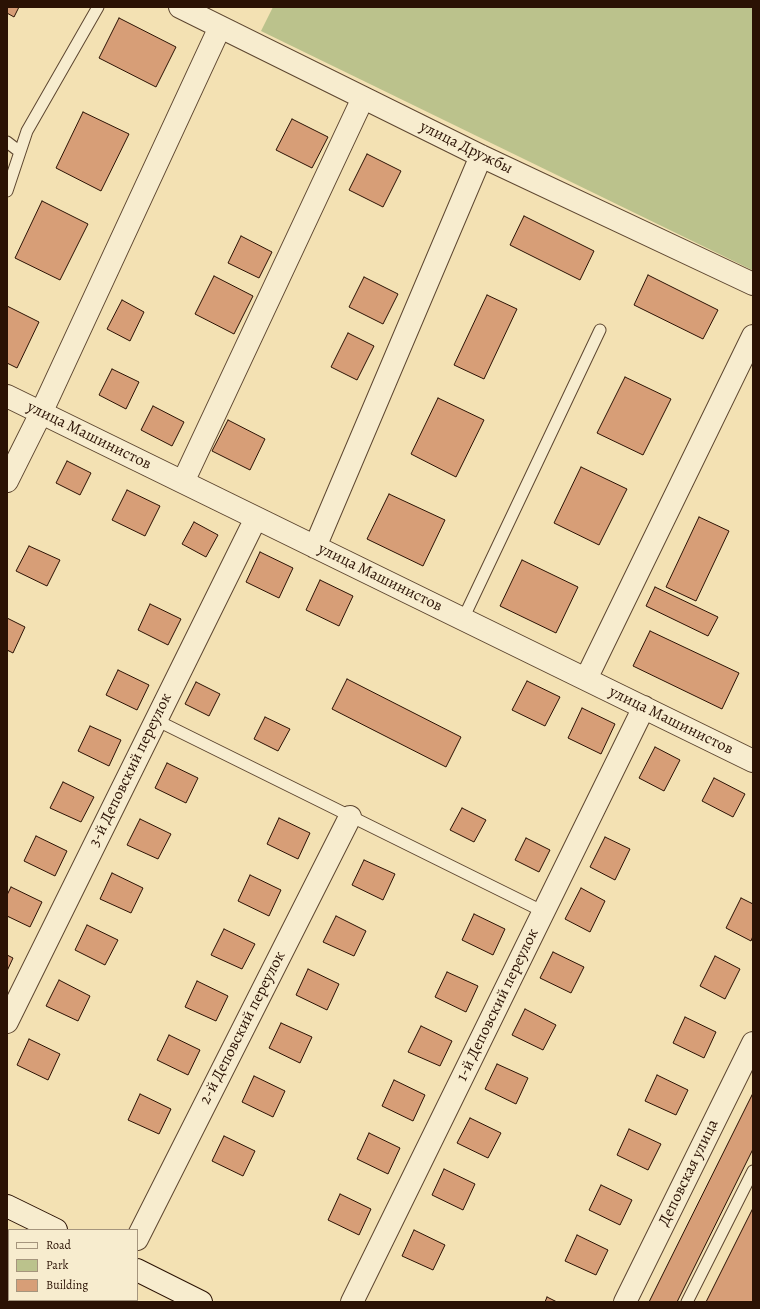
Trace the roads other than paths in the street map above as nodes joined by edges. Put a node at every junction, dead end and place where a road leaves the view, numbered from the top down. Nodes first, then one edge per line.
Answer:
1 (98, 7) edge
2 (180, 7) edge
3 (220, 27) junction
4 (363, 98) junction
5 (7, 142) edge
6 (20, 152) junction
7 (481, 156) junction
8 (7, 191) edge
9 (753, 284) edge
10 (600, 330) dead end
11 (753, 336) edge
12 (7, 396) edge
13 (41, 413) junction
14 (7, 481) edge
15 (183, 482) junction
16 (256, 518) junction
17 (315, 546) junction
18 (463, 619) junction
19 (586, 679) junction
20 (644, 707) junction
21 (156, 720) junction
22 (753, 761) edge
23 (350, 817) junction
24 (544, 912) junction
25 (7, 1022) edge
26 (753, 1043) edge
27 (753, 1172) edge
28 (7, 1206) edge
29 (54, 1229) edge
30 (138, 1237) edge
31 (138, 1270) edge
32 (201, 1302) edge
33 (352, 1302) edge
34 (625, 1302) edge
35 (687, 1302) edge

1 - 6 lane
2 - 3 street, улица Дружбы
3 - 4 street, улица Дружбы
3 - 13 street
4 - 7 street, улица Дружбы
4 - 15 street
5 - 6 lane
6 - 8 lane
7 - 9 street, улица Дружбы
7 - 17 street
10 - 18 lane
11 - 19 street
12 - 13 street, улица Машинистов
13 - 14 street
13 - 15 street, улица Машинистов
15 - 16 street, улица Машинистов
16 - 17 street, улица Машинистов
16 - 21 street, 3-й Деповский переулок
17 - 18 street, улица Машинистов
18 - 19 street, улица Машинистов
19 - 20 street, улица Машинистов
20 - 22 street, улица Машинистов
20 - 24 street, 1-й Деповский переулок
21 - 23 lane
21 - 25 street, 3-й Деповский переулок
23 - 24 lane
23 - 30 street, 2-й Деповский переулок
24 - 33 street, 1-й Деповский переулок
26 - 34 street, Деповская улица
27 - 35 lane
28 - 29 street
31 - 32 street

